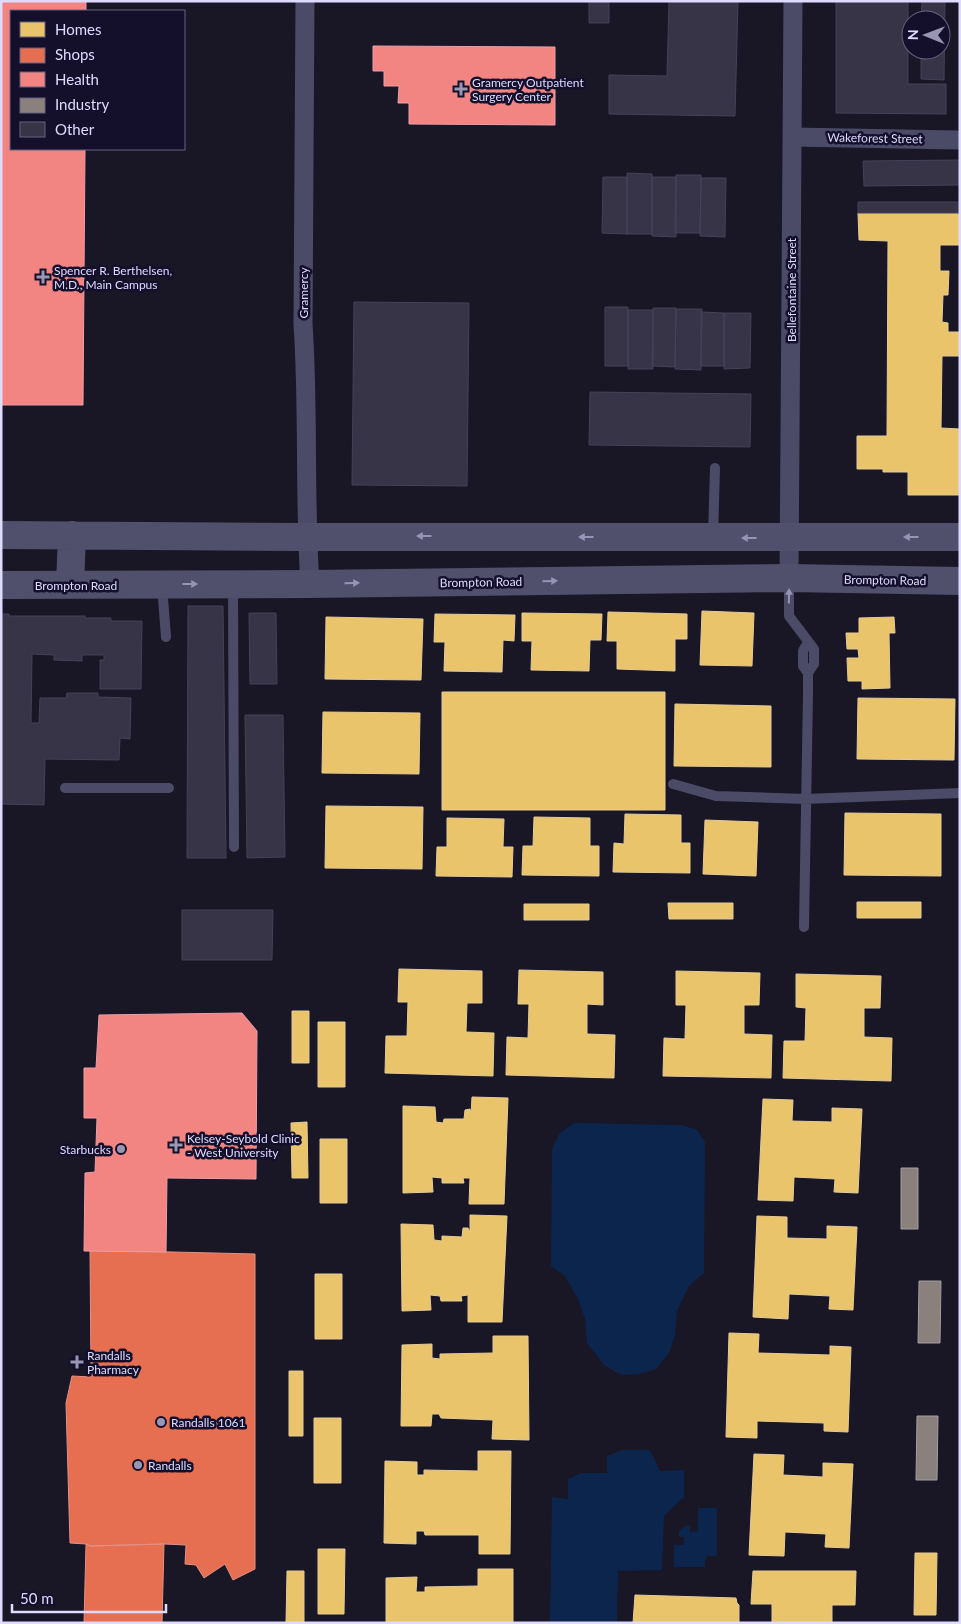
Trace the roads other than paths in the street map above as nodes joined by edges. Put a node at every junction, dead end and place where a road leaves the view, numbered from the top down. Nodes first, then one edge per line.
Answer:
1 (305, 1) edge
2 (793, 1) edge
3 (792, 137) junction
4 (957, 140) dead end
5 (715, 468) dead end
6 (1, 535) edge
7 (72, 535) junction
8 (306, 537) junction
9 (960, 537) edge
10 (713, 538) junction
11 (790, 538) junction
12 (789, 578) junction
13 (960, 581) edge
14 (162, 584) junction
15 (233, 584) junction
16 (310, 584) junction
17 (1, 585) edge
18 (70, 585) junction
19 (166, 637) dead end
20 (673, 784) dead end
21 (65, 788) dead end
22 (169, 788) dead end
23 (960, 793) edge
24 (805, 799) junction
25 (234, 847) dead end
26 (804, 928) dead end

1 - 8 street, Gramercy
2 - 3 street, Bellefontaine Street
3 - 4 street, Wakeforest Street
3 - 11 street, Bellefontaine Street
5 - 10 lane
6 - 7 street
7 - 8 street
7 - 18 street
10 -> 8 street
8 - 16 street, Gramercy
9 -> 11 street
11 -> 10 street
11 - 12 street, Bellefontaine Street
12 - 13 street, Brompton Road
16 -> 12 street, Brompton Road
24 -> 12 lane
14 -> 15 street, Brompton Road
14 - 18 street, Brompton Road
14 - 19 lane
15 - 16 street, Brompton Road
15 - 25 lane
17 - 18 street, Brompton Road
20 - 24 lane
21 - 22 lane
23 - 24 lane
24 - 26 lane

